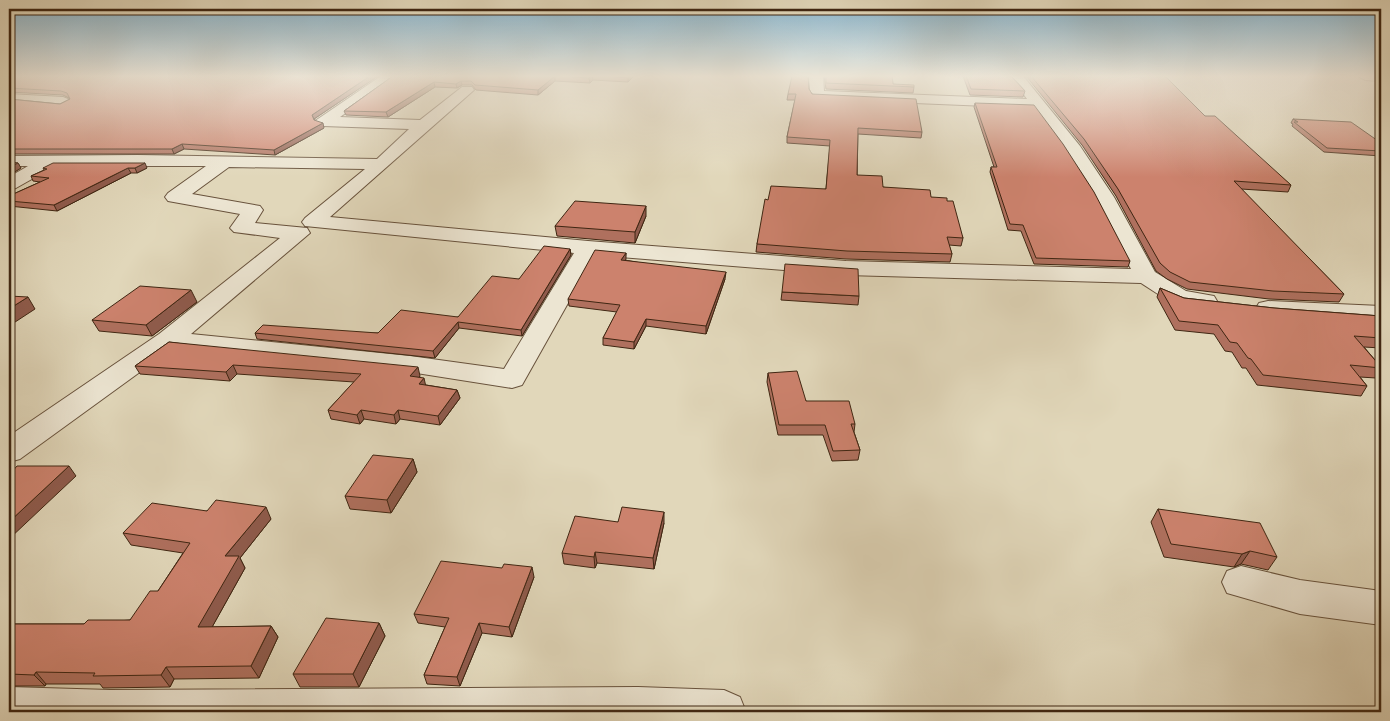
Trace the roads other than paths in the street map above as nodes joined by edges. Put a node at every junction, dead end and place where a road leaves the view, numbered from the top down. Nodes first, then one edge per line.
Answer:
1 (341, 110) edge
2 (443, 110) edge
3 (1043, 110) edge
4 (423, 126) junction
5 (9, 161) edge
6 (226, 161) junction
7 (51, 162) junction
8 (382, 164) junction
9 (9, 184) edge
10 (306, 227) junction
11 (588, 248) junction
12 (1146, 276) junction
13 (1381, 314) edge
14 (168, 340) junction
15 (9, 451) edge
16 (1241, 582) dead end
17 (1381, 608) edge
18 (9, 709) edge
19 (724, 712) edge

1 - 4 street
2 - 4 street
3 - 12 street
4 - 8 street
5 - 7 street
6 - 7 street
6 - 8 street
6 - 10 street
7 - 9 street
8 - 10 street
10 - 11 street
10 - 14 street
11 - 12 street
11 - 14 street
12 - 13 street
14 - 15 street
16 - 17 street
18 - 19 street

